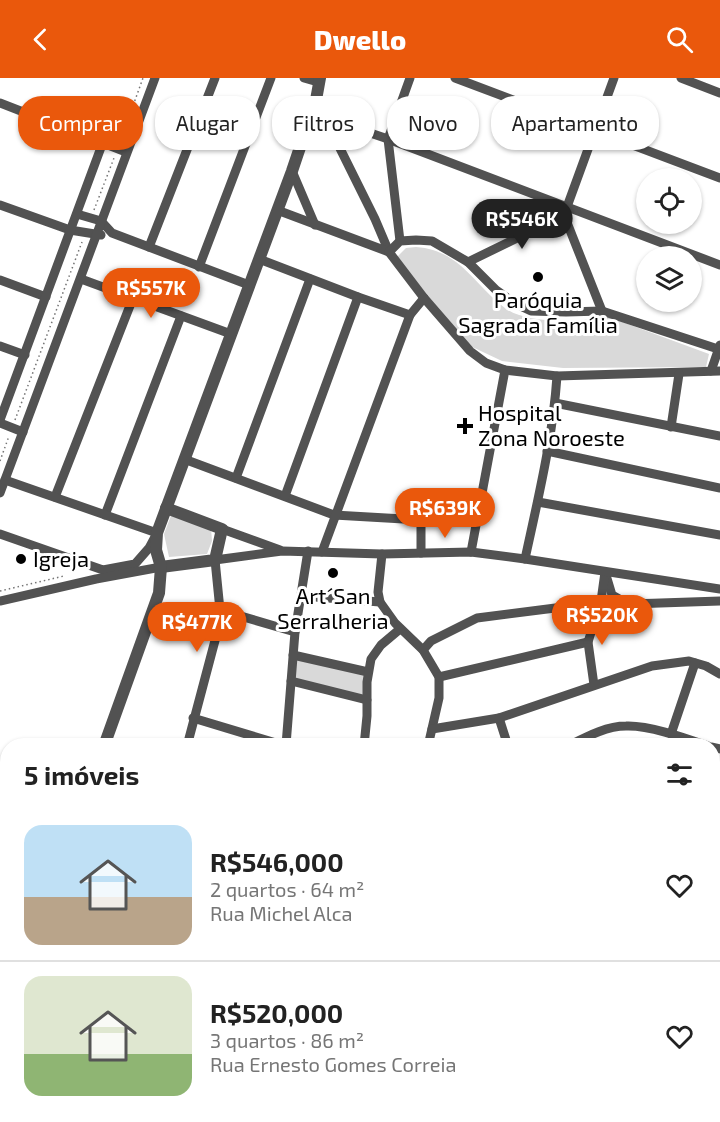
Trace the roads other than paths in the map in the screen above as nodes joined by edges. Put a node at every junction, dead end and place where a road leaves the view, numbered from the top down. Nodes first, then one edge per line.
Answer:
1 (155, 78) edge
2 (216, 78) edge
3 (271, 78) edge
4 (304, 78) edge
5 (410, 78) edge
6 (455, 78) edge
7 (614, 78) edge
8 (681, 78) edge
9 (319, 80) edge
10 (720, 93) edge
11 (317, 96) edge
12 (404, 96) edge
13 (503, 96) edge
14 (607, 96) edge
15 (0, 103) edge
16 (143, 104) edge
17 (18, 110) edge
18 (101, 150) edge
19 (122, 150) edge
20 (299, 150) edge
21 (341, 150) edge
22 (389, 150) edge
23 (415, 150) edge
24 (587, 150) edge
25 (646, 150) edge
26 (292, 171) junction
27 (720, 178) edge
28 (0, 205) edge
29 (277, 210) junction
30 (565, 210) junction
31 (77, 214) junction
32 (101, 221) junction
33 (315, 225) junction
34 (70, 230) junction
35 (112, 233) junction
36 (97, 236) junction
37 (400, 241) junction
38 (149, 247) junction
39 (389, 252) junction
40 (259, 259) junction
41 (468, 262) junction
42 (720, 265) edge
43 (199, 267) junction
44 (81, 279) junction
45 (310, 279) junction
46 (0, 280) edge
47 (249, 285) junction
48 (46, 297) junction
49 (358, 297) junction
50 (133, 298) junction
51 (424, 298) junction
52 (603, 310) junction
53 (410, 315) junction
54 (180, 316) junction
55 (231, 334) junction
56 (0, 346) edge
57 (719, 346) edge
58 (25, 355) junction
59 (505, 370) junction
60 (717, 372) edge
61 (679, 374) junction
62 (557, 376) junction
63 (555, 403) junction
64 (0, 421) edge
65 (671, 427) junction
66 (23, 432) junction
67 (720, 436) edge
68 (547, 451) junction
69 (184, 459) junction
70 (236, 478) junction
71 (5, 480) junction
72 (720, 488) edge
73 (0, 493) edge
74 (285, 496) junction
75 (55, 497) junction
76 (538, 502) junction
77 (165, 508) junction
78 (105, 515) junction
79 (334, 515) junction
80 (222, 529) junction
81 (157, 532) junction
82 (0, 534) edge
83 (720, 535) edge
84 (282, 551) junction
85 (308, 551) junction
86 (322, 552) junction
87 (471, 552) junction
88 (421, 553) junction
89 (382, 554) junction
90 (525, 559) junction
91 (215, 560) junction
92 (84, 564) junction
93 (161, 567) junction
94 (605, 572) junction
95 (75, 584) junction
96 (720, 589) edge
97 (302, 596) junction
98 (0, 601) edge
99 (720, 601) edge
100 (380, 602) junction
101 (629, 604) junction
102 (599, 605) junction
103 (220, 610) junction
104 (400, 628) junction
105 (295, 632) junction
106 (588, 642) junction
107 (423, 650) junction
108 (293, 655) junction
109 (695, 663) junction
110 (369, 672) junction
111 (720, 674) edge
112 (439, 677) junction
113 (291, 681) junction
114 (594, 685) junction
115 (367, 700) junction
116 (193, 718) junction
117 (499, 718) junction
118 (432, 729) junction
119 (671, 734) junction
120 (107, 738) edge
121 (189, 738) edge
122 (253, 738) edge
123 (287, 738) edge
124 (365, 738) edge
125 (430, 738) edge
126 (505, 738) edge
127 (586, 738) edge
128 (683, 738) edge

1 - 16 street
2 - 38 street
3 - 43 street
4 - 9 street
5 - 12 street
6 - 13 street
7 - 14 street
8 - 10 street
9 - 11 street
15 - 17 street
18 - 31 street
19 - 32 street
20 - 26 street
21 - 39 street
22 - 37 street
23 - 30 street
24 - 30 street
25 - 27 street
26 - 29 street
26 - 33 street
28 - 34 street
29 - 33 street
29 - 40 street
30 - 41 street
30 - 42 street
30 - 52 street
31 - 32 street
31 - 34 street
32 - 35 street
32 - 36 street
33 - 39 street
34 - 36 street
34 - 48 street
35 - 36 street
35 - 38 street
36 - 44 street
37 - 39 street
37 - 41 street
38 - 43 street
39 - 51 street
40 - 45 street
40 - 47 street
41 - 52 street
43 - 47 street
44 - 50 street
44 - 66 street
45 - 49 street
45 - 70 street
46 - 48 street
47 - 55 street
48 - 58 street
49 - 53 street
49 - 74 street
50 - 54 street
50 - 75 street
51 - 53 street
51 - 59 street
52 - 57 street
53 - 79 street
54 - 55 street
54 - 78 street
55 - 69 street
56 - 58 street
57 - 60 street
58 - 64 street
59 - 62 street
59 - 87 street
60 - 61 street
61 - 62 street
61 - 65 street
62 - 63 street
63 - 65 street
63 - 68 street
64 - 66 street
65 - 67 street
66 - 71 street
68 - 72 street
68 - 76 street
69 - 70 street
69 - 77 street
70 - 74 street
71 - 73 street
71 - 75 street
74 - 79 street
75 - 78 street
76 - 83 street
76 - 90 street
77 - 80 street
77 - 81 street
78 - 81 street
79 - 86 street
79 - 88 street
80 - 84 street
80 - 91 street
81 - 92 street
81 - 93 street
82 - 92 street
84 - 85 street
84 - 91 street
85 - 86 street
85 - 97 street
86 - 89 street
87 - 88 street
87 - 90 street
88 - 89 street
89 - 100 street
90 - 94 street
91 - 93 street
91 - 103 street
92 - 95 street
93 - 95 street
93 - 120 street
94 - 96 street
94 - 101 street
94 - 102 street
95 - 98 street
97 - 100 street
97 - 105 street
99 - 101 street
100 - 104 street
101 - 102 street
102 - 106 street
102 - 107 street
103 - 105 street
103 - 116 street
104 - 107 street
104 - 110 street
105 - 108 street
106 - 112 street
106 - 114 street
107 - 112 street
108 - 110 street
108 - 113 street
109 - 111 street
109 - 114 street
109 - 119 street
110 - 115 street
112 - 118 street
113 - 115 street
113 - 123 street
114 - 117 street
115 - 124 street
116 - 121 street
116 - 122 street
117 - 118 street
117 - 126 street
118 - 125 street
119 - 127 street
119 - 128 street

